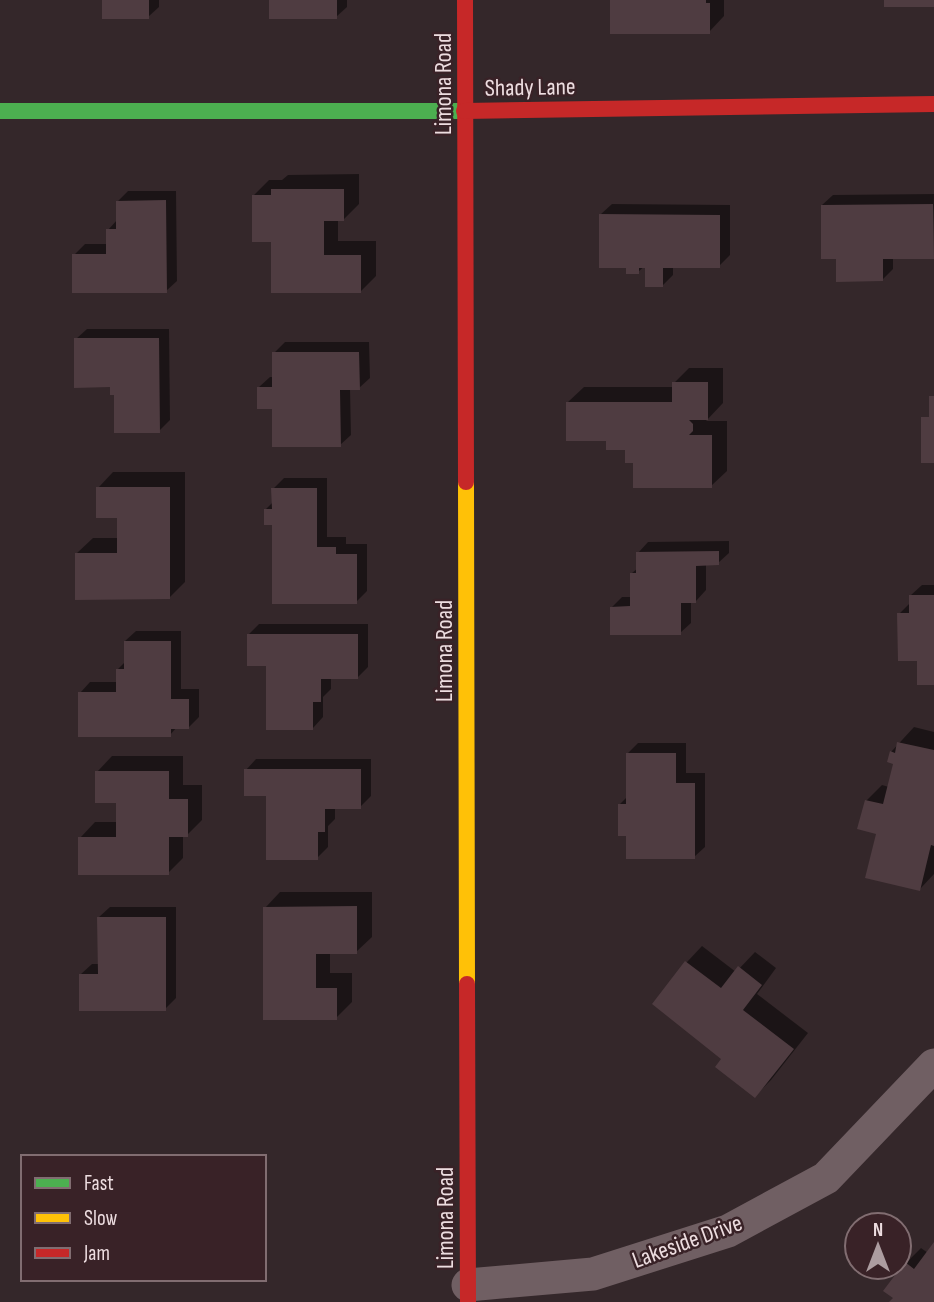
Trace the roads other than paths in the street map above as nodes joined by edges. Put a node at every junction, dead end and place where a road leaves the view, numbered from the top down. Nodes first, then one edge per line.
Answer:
1 (465, 0) edge
2 (934, 104) edge
3 (0, 110) edge
4 (466, 110) junction
5 (934, 1065) edge
6 (468, 1294) edge

1 - 4 street, Limona Road
2 - 4 street, Shady Lane
3 - 4 street, Shady Lane
4 - 6 street, Limona Road
5 - 6 street, Lakeside Drive

